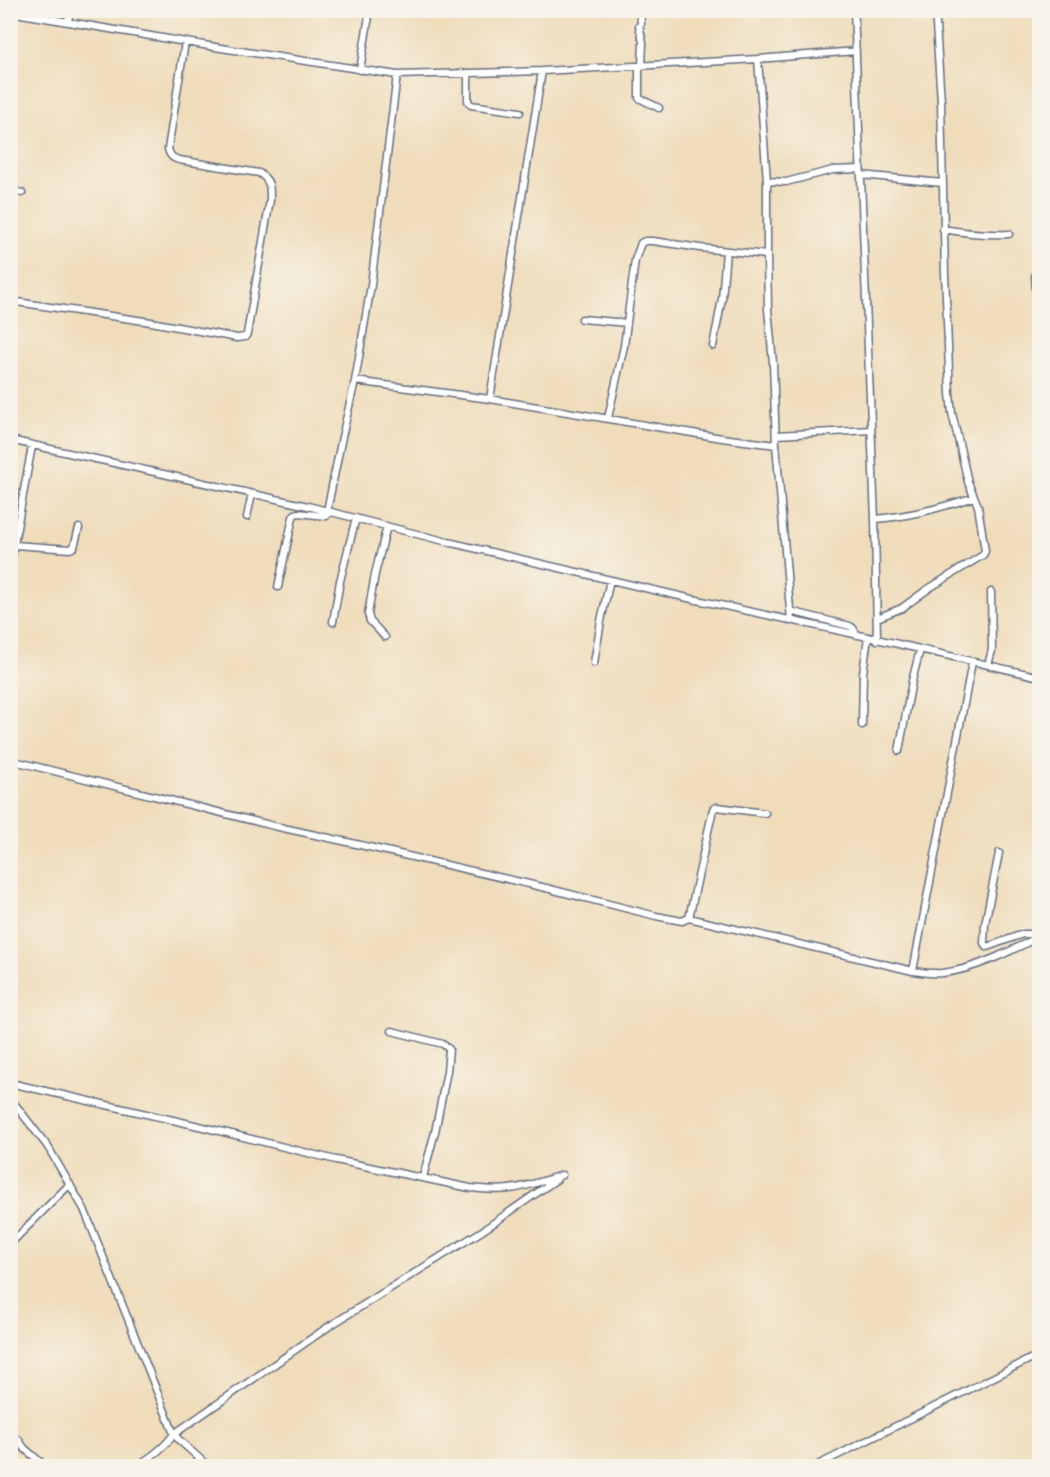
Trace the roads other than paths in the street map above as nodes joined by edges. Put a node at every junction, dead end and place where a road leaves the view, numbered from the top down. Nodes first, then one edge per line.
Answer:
1 (70, 10) edge
2 (370, 10) edge
3 (640, 10) edge
4 (854, 10) edge
5 (935, 10) edge
6 (10, 12) edge
7 (68, 22) junction
8 (185, 42) junction
9 (856, 51) junction
10 (758, 59) junction
11 (641, 66) junction
12 (360, 70) junction
13 (542, 71) junction
14 (468, 73) junction
15 (397, 75) junction
16 (659, 108) dead end
17 (520, 111) dead end
18 (861, 172) junction
19 (767, 181) junction
20 (942, 183) junction
21 (10, 190) edge
22 (22, 193) dead end
23 (943, 229) junction
24 (1009, 234) dead end
25 (726, 251) junction
26 (767, 255) junction
27 (1040, 268) edge
28 (10, 301) edge
29 (582, 319) dead end
30 (627, 323) junction
31 (1040, 344) edge
32 (713, 346) dead end
33 (355, 381) junction
34 (490, 399) junction
35 (608, 418) junction
36 (871, 430) junction
37 (776, 435) junction
38 (10, 440) edge
39 (32, 446) junction
40 (776, 446) junction
41 (252, 494) junction
42 (974, 497) junction
43 (329, 511) junction
44 (247, 517) dead end
45 (356, 518) junction
46 (875, 519) junction
47 (387, 526) junction
48 (79, 528) dead end
49 (15, 545) junction
50 (10, 566) edge
51 (610, 580) junction
52 (278, 587) dead end
53 (991, 592) dead end
54 (790, 611) junction
55 (877, 618) junction
56 (790, 621) junction
57 (333, 622) dead end
58 (857, 635) junction
59 (385, 637) dead end
60 (867, 637) junction
61 (877, 640) junction
62 (920, 650) junction
63 (972, 662) junction
64 (594, 663) dead end
65 (988, 665) junction
66 (1040, 677) edge
67 (862, 725) dead end
68 (899, 751) dead end
69 (10, 760) edge
70 (765, 813) dead end
71 (999, 853) dead end
72 (689, 918) junction
73 (1037, 938) edge
74 (1040, 947) edge
75 (914, 971) junction
76 (392, 1030) dead end
77 (10, 1083) edge
78 (10, 1098) edge
79 (423, 1177) junction
80 (70, 1184) junction
81 (10, 1244) edge
82 (1040, 1354) edge
83 (174, 1434) junction
84 (18, 1439) dead end
85 (45, 1467) edge
86 (137, 1467) edge
87 (208, 1467) edge
88 (816, 1467) edge

1 - 7 street
2 - 12 street
3 - 11 street
4 - 9 street
5 - 20 street
6 - 7 street
7 - 8 street
8 - 12 street
8 - 28 street
9 - 10 street
9 - 18 street
10 - 11 street
10 - 19 street
11 - 13 street
11 - 16 street
12 - 15 street
13 - 14 street
13 - 34 street
14 - 15 street
14 - 17 street
15 - 33 street
18 - 19 street
18 - 20 street
18 - 36 street
19 - 26 street
20 - 23 street
21 - 22 street
23 - 24 street
23 - 42 street
25 - 26 street
25 - 30 street
25 - 32 street
26 - 37 street
27 - 31 street
29 - 30 street
30 - 35 street
33 - 34 street
33 - 43 street
34 - 35 street
35 - 40 street
36 - 37 street
36 - 46 street
37 - 40 street
38 - 39 street
39 - 41 street
39 - 49 street
40 - 54 street
41 - 43 street
41 - 44 street
42 - 46 street
42 - 55 street
43 - 45 street
43 - 52 street
45 - 47 street
45 - 57 street
46 - 55 street
47 - 51 street
47 - 59 street
48 - 49 street
49 - 50 street
51 - 56 street
51 - 64 street
53 - 65 street
54 - 56 street
54 - 58 street
55 - 61 street
56 - 58 street
58 - 60 street
60 - 61 street
60 - 67 street
61 - 62 street
62 - 63 street
62 - 68 street
63 - 65 street
63 - 75 street
65 - 66 street
69 - 72 street
70 - 72 street
71 - 73 street
72 - 75 street
73 - 74 street
73 - 75 street
76 - 79 street
77 - 79 street
78 - 80 street
79 - 83 street
80 - 81 street
80 - 83 street
82 - 88 street
83 - 86 street
83 - 87 street
84 - 85 street

